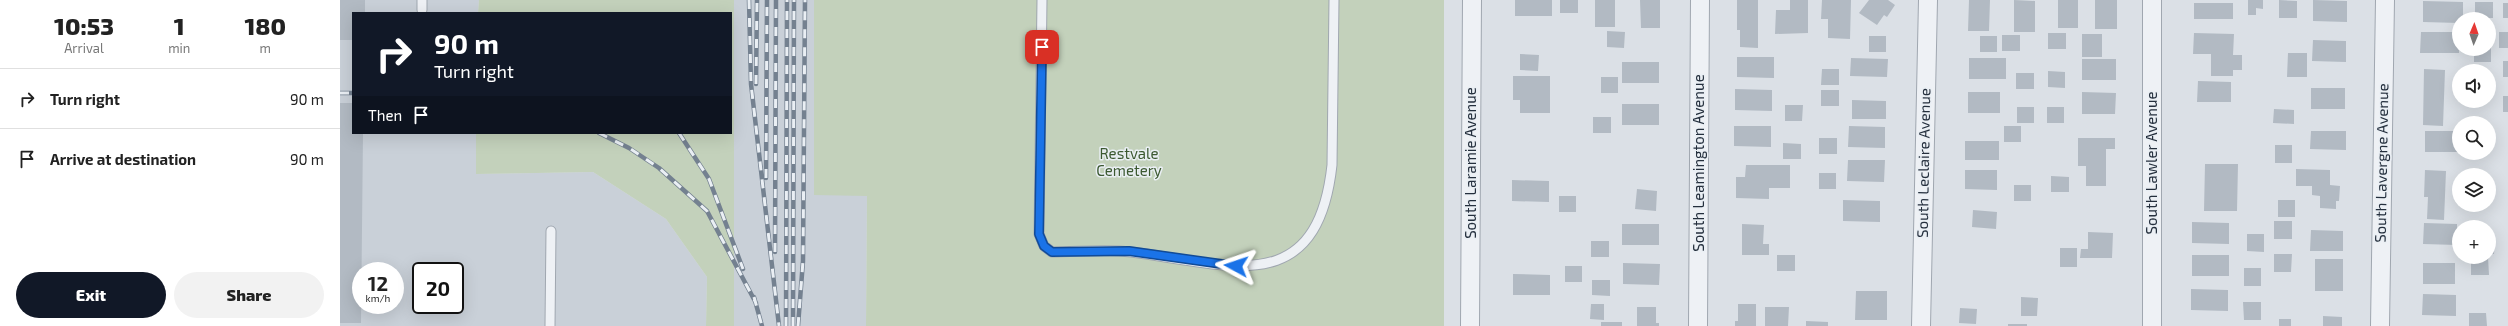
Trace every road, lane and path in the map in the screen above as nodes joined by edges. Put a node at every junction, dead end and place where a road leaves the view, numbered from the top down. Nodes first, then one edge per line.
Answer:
1 (422, 0) edge
2 (1042, 0) edge
3 (1334, 0) edge
4 (1472, 0) edge
5 (1700, 0) edge
6 (1928, 0) edge
7 (2152, 0) edge
8 (2385, 0) edge
9 (422, 10) dead end
10 (551, 231) dead end
11 (550, 326) edge
12 (1470, 326) edge
13 (1698, 326) edge
14 (1921, 326) edge
15 (2152, 326) edge
16 (2380, 326) edge

1 - 9 lane
2 - 3 lane
4 - 12 street, South Laramie Avenue
5 - 13 street, South Leamington Avenue
6 - 14 street, South Leclaire Avenue
7 - 15 street, South Lawler Avenue
8 - 16 street, South Lavergne Avenue
10 - 11 lane

